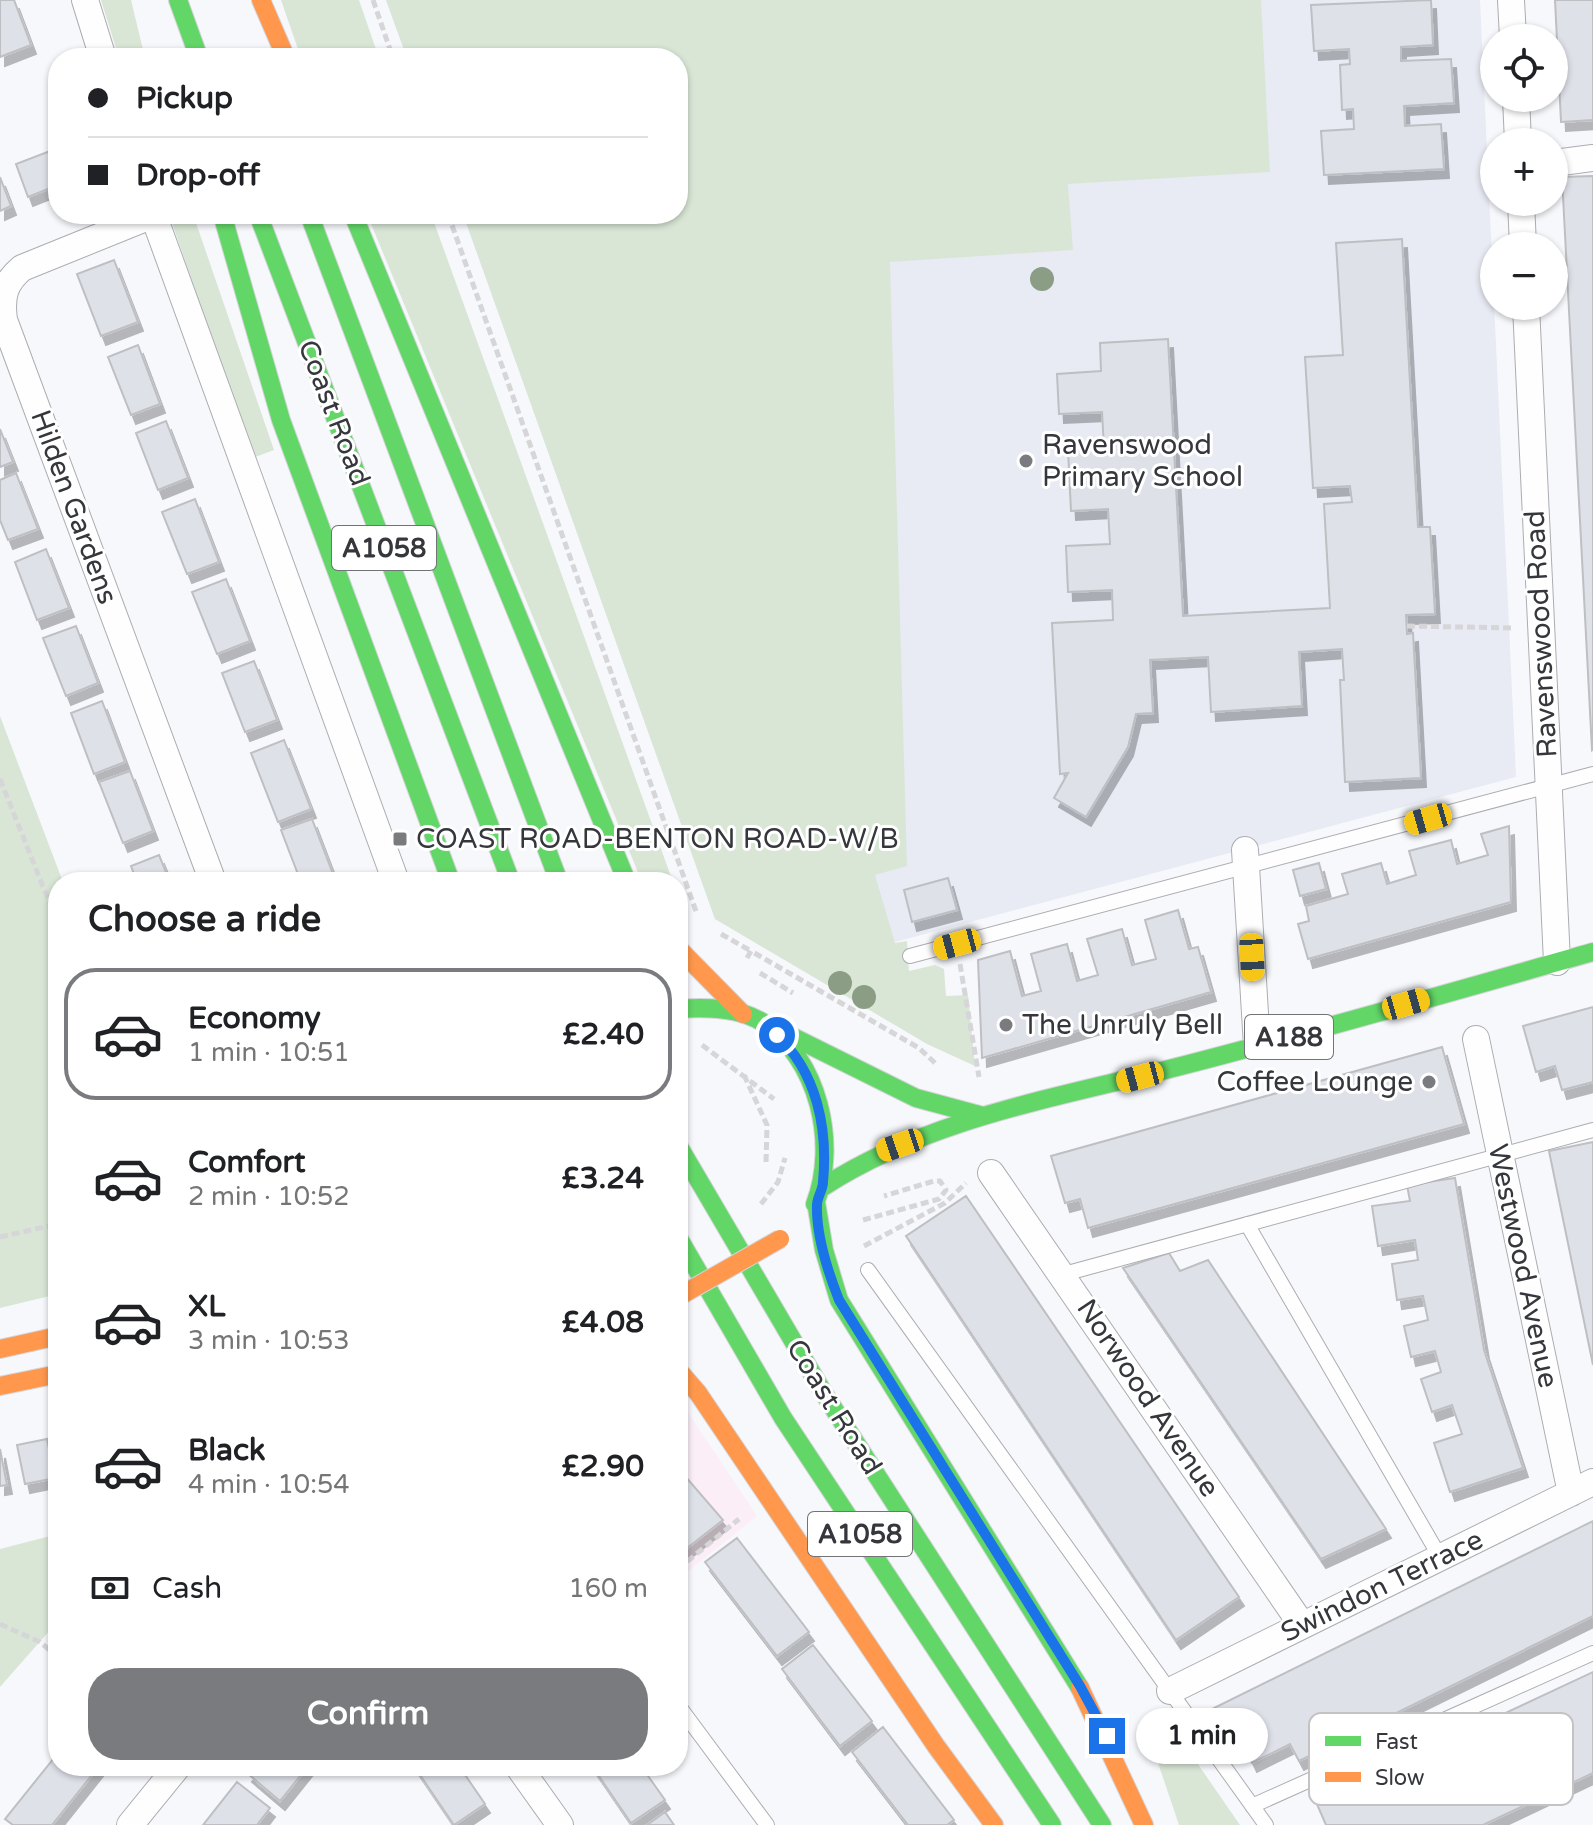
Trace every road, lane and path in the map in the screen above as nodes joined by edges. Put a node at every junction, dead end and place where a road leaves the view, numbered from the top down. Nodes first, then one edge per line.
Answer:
1 (85, 0) edge
2 (160, 0) edge
3 (178, 0) edge
4 (261, 0) edge
5 (373, 0) edge
6 (1511, 0) edge
7 (1512, 24) edge
8 (173, 44) dead end
9 (100, 48) edge
10 (195, 48) edge
11 (282, 48) edge
12 (390, 48) edge
13 (1593, 158) edge
14 (1568, 161) edge
15 (129, 224) edge
16 (157, 224) edge
17 (225, 224) edge
18 (262, 224) edge
19 (313, 224) edge
20 (357, 224) edge
21 (452, 224) edge
22 (1527, 320) edge
23 (1407, 626) dead end
24 (1541, 628) junction
25 (1593, 774) edge
26 (0, 779) edge
27 (1548, 786) junction
28 (1246, 859) junction
29 (209, 872) edge
30 (392, 872) edge
31 (447, 872) edge
32 (507, 872) edge
33 (555, 872) edge
34 (623, 872) edge
35 (680, 872) edge
36 (688, 894) edge
37 (48, 899) edge
38 (702, 924) dead end
39 (714, 931) dead end
40 (957, 944) junction
41 (751, 951) junction
42 (1593, 952) edge
43 (910, 956) dead end
44 (688, 958) edge
45 (1557, 962) junction
46 (807, 1001) dead end
47 (688, 1008) edge
48 (743, 1014) junction
49 (764, 1023) junction
50 (1476, 1039) dead end
51 (698, 1042) dead end
52 (1257, 1046) junction
53 (941, 1069) dead end
54 (743, 1074) junction
55 (777, 1103) dead end
56 (988, 1116) junction
57 (1593, 1130) edge
58 (785, 1151) dead end
59 (1501, 1155) junction
60 (688, 1162) edge
61 (766, 1164) dead end
62 (991, 1173) joint
63 (820, 1194) junction
64 (869, 1201) dead end
65 (760, 1205) dead end
66 (863, 1220) dead end
67 (1247, 1224) junction
68 (48, 1226) edge
69 (0, 1237) edge
70 (858, 1249) dead end
71 (688, 1254) edge
72 (868, 1270) dead end
73 (1064, 1274) junction
74 (688, 1291) edge
75 (48, 1338) edge
76 (0, 1349) edge
77 (48, 1376) edge
78 (688, 1382) edge
79 (0, 1386) edge
80 (1582, 1487) edge
81 (744, 1515) dead end
82 (1440, 1557) junction
83 (688, 1561) edge
84 (0, 1624) edge
85 (1302, 1625) junction
86 (48, 1649) edge
87 (1593, 1653) edge
88 (1170, 1691) junction
89 (1459, 1713) edge
90 (688, 1718) edge
91 (170, 1776) edge
92 (525, 1776) edge
93 (1309, 1780) edge
94 (1252, 1806) junction
95 (130, 1825) edge
96 (560, 1825) edge
97 (767, 1825) edge
98 (994, 1825) edge
99 (1052, 1825) edge
100 (1102, 1825) edge
101 (1144, 1825) edge
102 (1266, 1825) edge

1 - 9 street
2 - 8 main road
3 - 10 main road
4 - 11 main road
5 - 12 path
6 - 7 street
13 - 14 street
15 - 29 street, Hilden Gardens
16 - 30 street
17 - 31 main road
18 - 32 main road, Coast Road / A1058
19 - 33 main road, Coast Road / A1058
20 - 34 main road
21 - 35 path
22 - 24 street, Ravenswood Road
23 - 24 path
24 - 27 street, Ravenswood Road
25 - 27 lane
26 - 37 path
27 - 28 lane
27 - 45 street, Ravenswood Road
28 - 40 lane
28 - 52 street
36 - 38 path
39 - 41 path
40 - 43 lane
40 - 56 path
41 - 46 path
41 - 53 path
42 - 45 main road, A188
44 - 48 main road
45 - 52 main road, A188
47 - 48 main road
48 - 49 main road
49 - 56 main road, A188
49 - 63 main road
50 - 59 street, Westwood Avenue
51 - 54 path
52 - 56 main road, A188
54 - 55 path
54 - 61 path
56 - 63 main road, A188
57 - 59 lane
58 - 65 path
59 - 67 lane
59 - 80 street, Westwood Avenue
60 - 100 main road, Coast Road / A1058
62 - 70 path
62 - 73 street, Norwood Avenue
63 - 74 main road, bridge
63 - 101 main road
64 - 66 path
67 - 73 lane
67 - 82 lane
68 - 69 path
71 - 99 main road, Coast Road / A1058
72 - 88 lane
73 - 85 street, Norwood Avenue
75 - 76 main road
77 - 79 main road
78 - 98 main road
80 - 82 street, Swindon Terrace
81 - 83 path
82 - 85 street, Swindon Terrace
84 - 86 path
85 - 88 street, Swindon Terrace
87 - 89 lane
88 - 94 lane
90 - 97 lane
91 - 95 street
92 - 96 street
93 - 94 lane
94 - 102 lane

